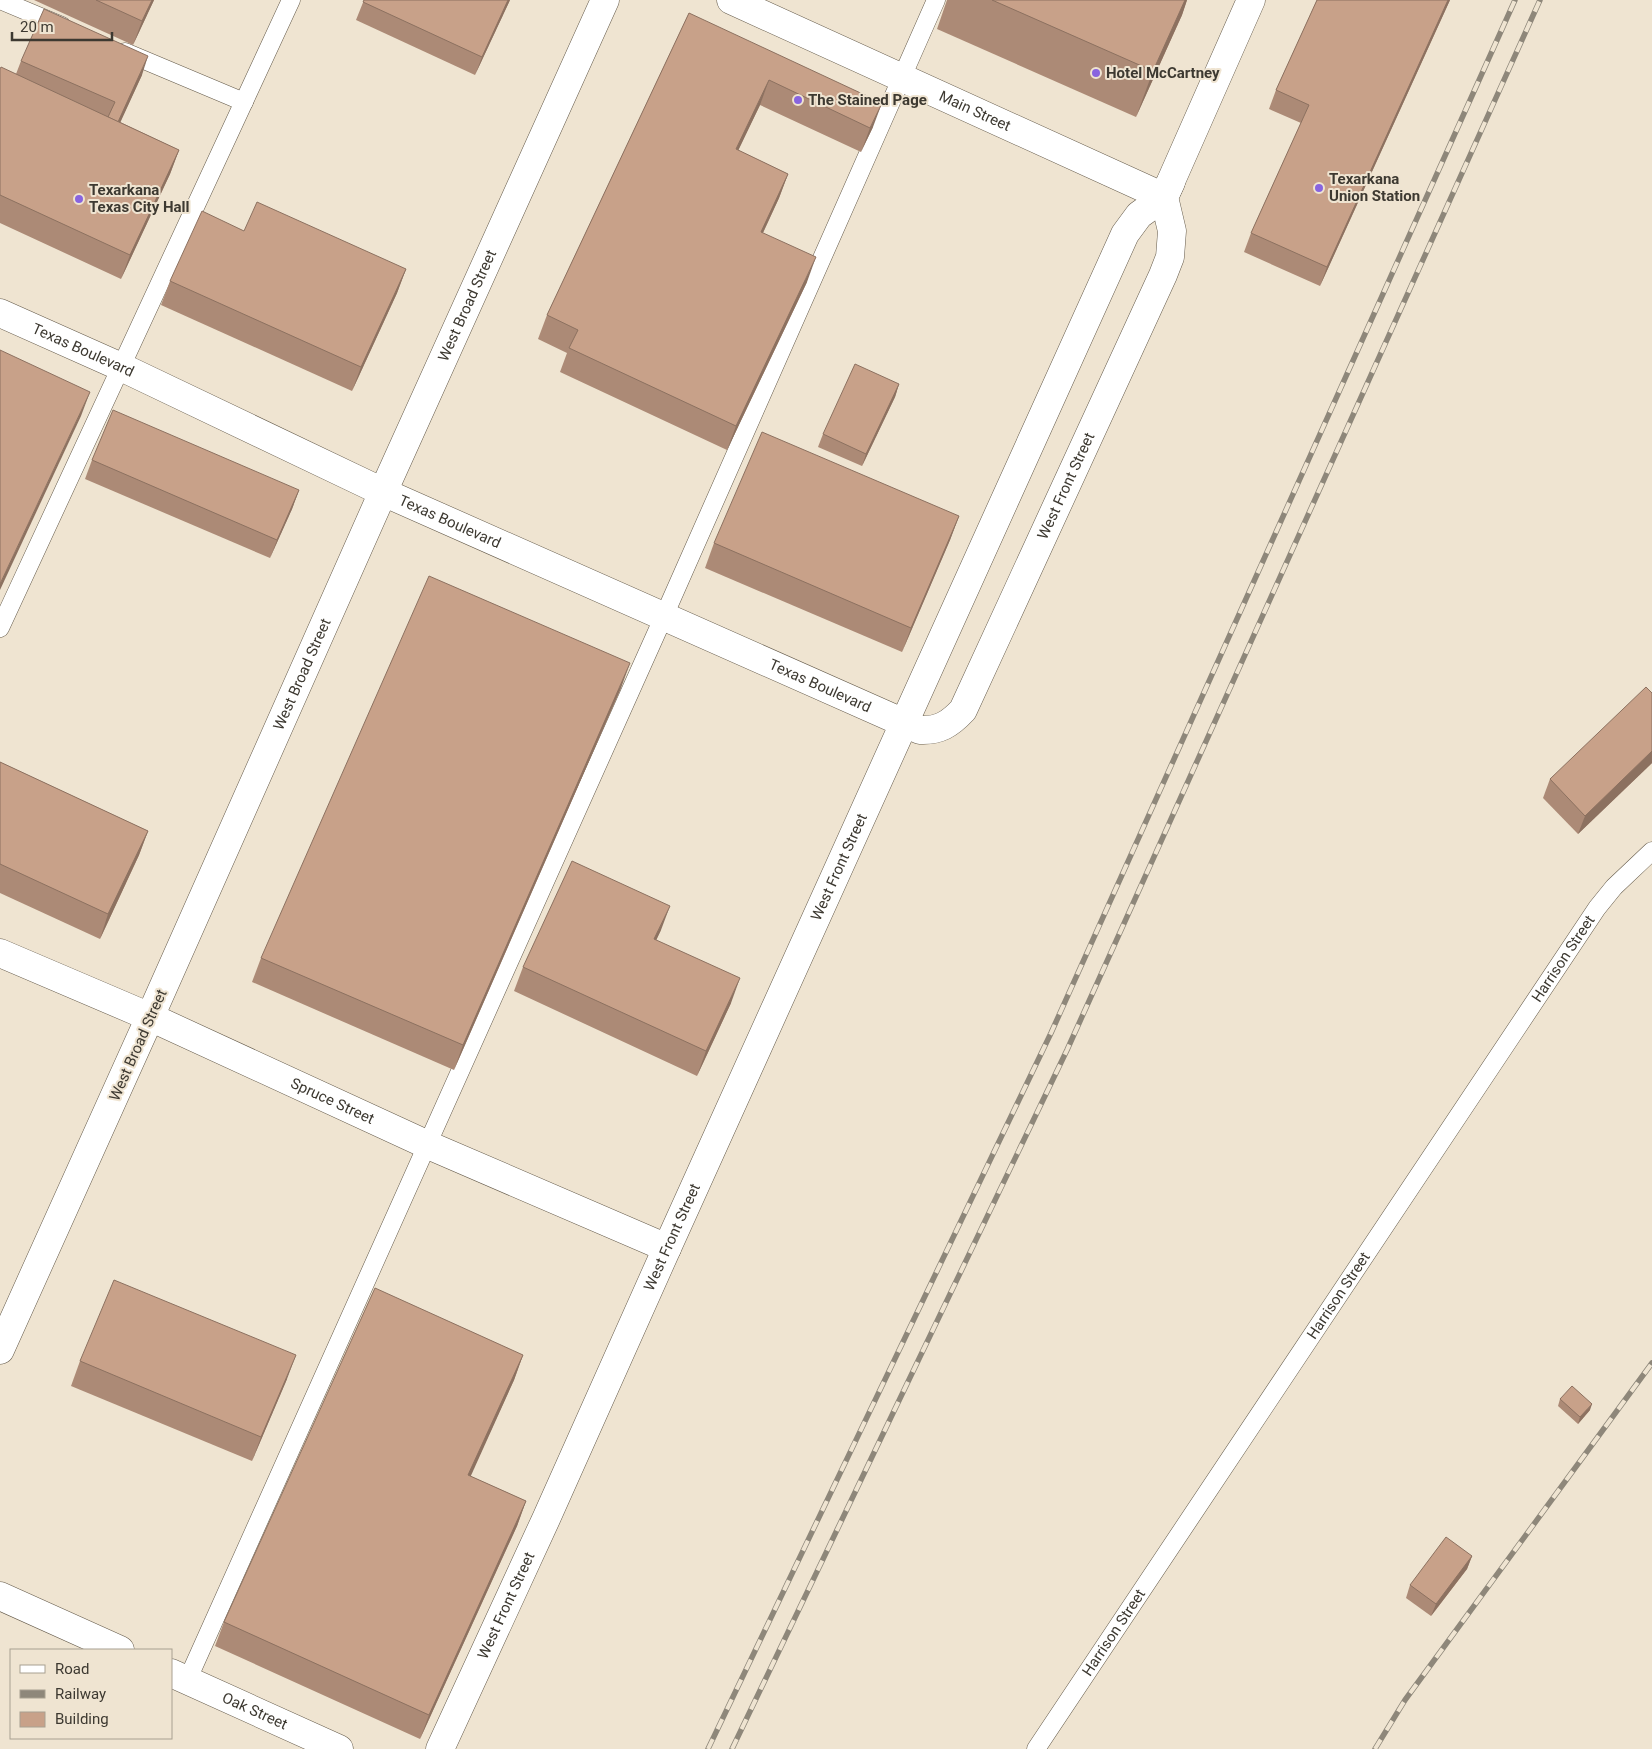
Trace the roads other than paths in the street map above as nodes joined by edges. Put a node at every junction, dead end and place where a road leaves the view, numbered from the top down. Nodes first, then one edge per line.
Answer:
1 (0, 0) edge
2 (290, 0) edge
3 (605, 0) edge
4 (731, 0) edge
5 (936, 0) edge
6 (1251, 0) edge
7 (81, 34) edge
8 (108, 46) edge
9 (901, 78) junction
10 (244, 102) junction
11 (1164, 197) junction
12 (0, 313) edge
13 (119, 366) junction
14 (383, 492) junction
15 (664, 616) junction
16 (0, 628) edge
17 (905, 724) junction
18 (1652, 851) edge
19 (0, 953) edge
20 (150, 1017) junction
21 (428, 1145) junction
22 (666, 1248) junction
23 (0, 1350) edge
24 (0, 1596) edge
25 (118, 1649) edge
26 (179, 1677) edge
27 (339, 1749) edge
28 (440, 1749) edge
29 (1036, 1749) edge

1 - 7 lane
2 - 10 lane
3 - 14 street, West Broad Street
4 - 9 street, Main Street
5 - 9 lane
6 - 11 street
8 - 10 lane
9 - 11 street, Main Street
9 - 15 lane
10 - 13 lane
11 - 17 street, West Front Street
11 - 17 street, West Front Street
12 - 13 street, Texas Boulevard
13 - 14 street, Texas Boulevard
13 - 16 lane
14 - 15 street, Texas Boulevard
14 - 20 street, West Broad Street
15 - 17 street, Texas Boulevard
15 - 21 lane
17 - 22 street, West Front Street
18 - 29 lane, Harrison Street
19 - 20 street, Spruce Street
20 - 21 street, Spruce Street
20 - 23 street, West Broad Street
21 - 22 street, Spruce Street
21 - 26 lane
22 - 28 street, West Front Street
24 - 25 street
26 - 27 street, Oak Street

